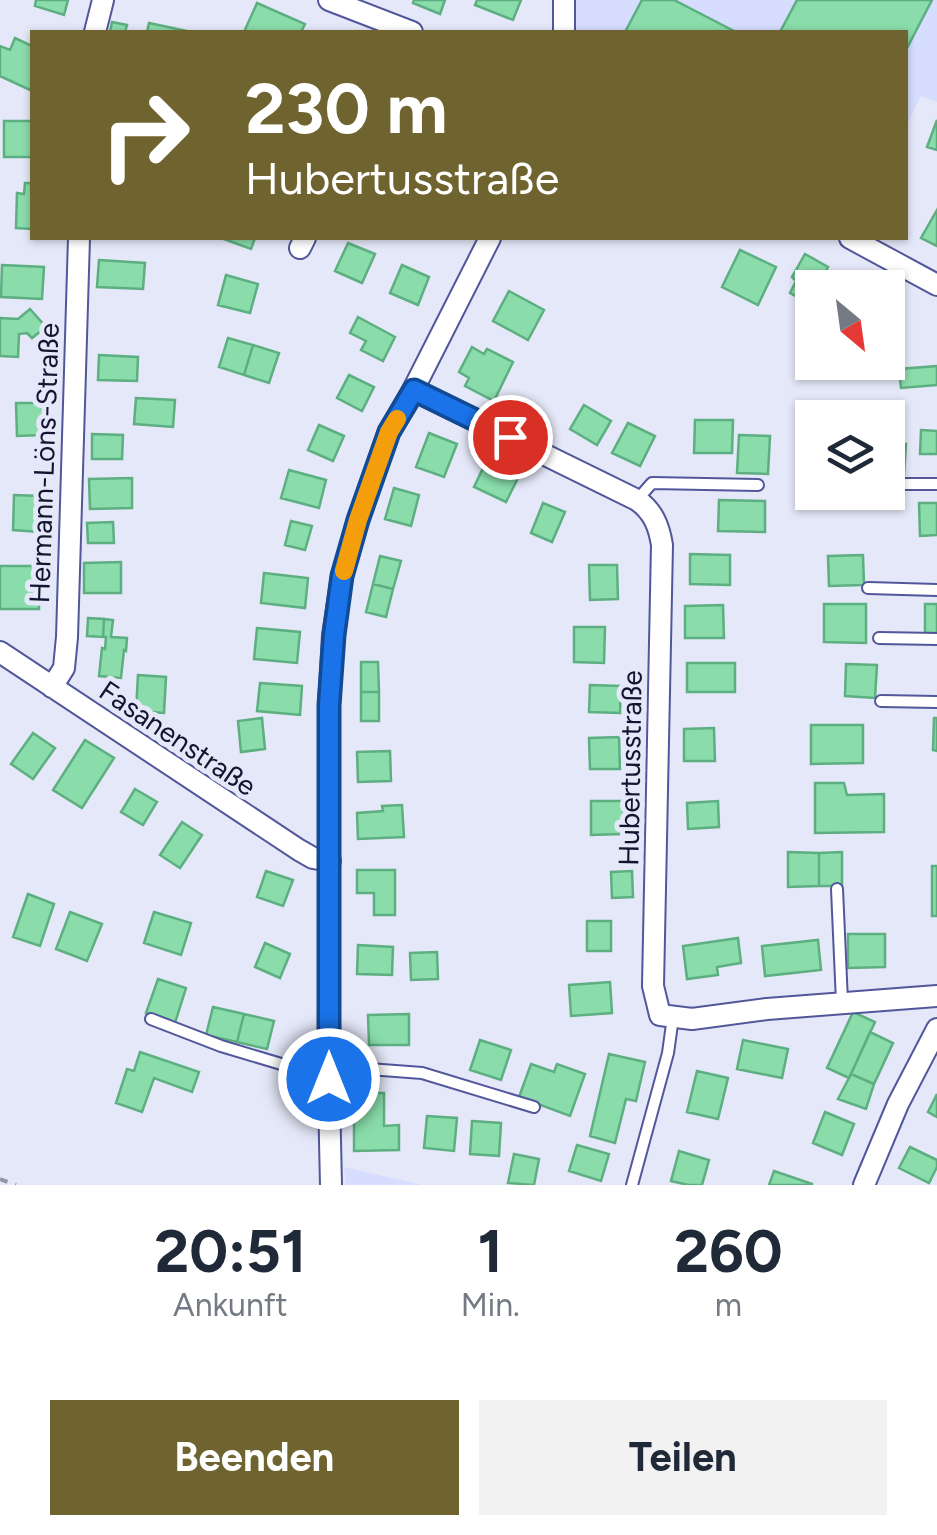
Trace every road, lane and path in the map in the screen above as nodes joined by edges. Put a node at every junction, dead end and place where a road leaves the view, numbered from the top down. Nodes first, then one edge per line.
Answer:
1 (104, 0) edge
2 (329, 0) edge
3 (564, 0) edge
4 (96, 30) edge
5 (406, 30) edge
6 (564, 30) edge
7 (79, 240) edge
8 (489, 240) edge
9 (854, 240) edge
10 (937, 285) edge
11 (414, 390) junction
12 (905, 484) edge
13 (937, 484) edge
14 (758, 486) dead end
15 (637, 500) junction
16 (868, 588) dead end
17 (937, 590) edge
18 (879, 638) dead end
19 (937, 639) edge
20 (0, 652) edge
21 (52, 687) junction
22 (881, 701) dead end
23 (937, 702) edge
24 (330, 861) junction
25 (837, 889) dead end
26 (937, 996) edge
27 (842, 1003) junction
28 (673, 1017) junction
29 (151, 1019) dead end
30 (937, 1028) edge
31 (329, 1072) junction
32 (534, 1107) dead end
33 (0, 1179) edge
34 (16, 1185) edge
35 (332, 1185) edge
36 (632, 1185) edge
37 (864, 1185) edge

1 - 4 street
2 - 5 street
3 - 6 street
7 - 21 street, Hermann-Löns-Straße
8 - 11 street
9 - 10 street
11 - 15 street
11 - 24 street
12 - 13 lane
14 - 15 lane
15 - 28 street, Hubertusstraße
16 - 17 lane
18 - 19 lane
20 - 21 street, Fasanenstraße
21 - 24 street, Fasanenstraße
22 - 23 lane
24 - 31 street
25 - 27 lane
26 - 27 street
27 - 28 street
28 - 36 lane
29 - 31 lane
30 - 37 street
31 - 32 lane
31 - 35 street
33 - 34 path

